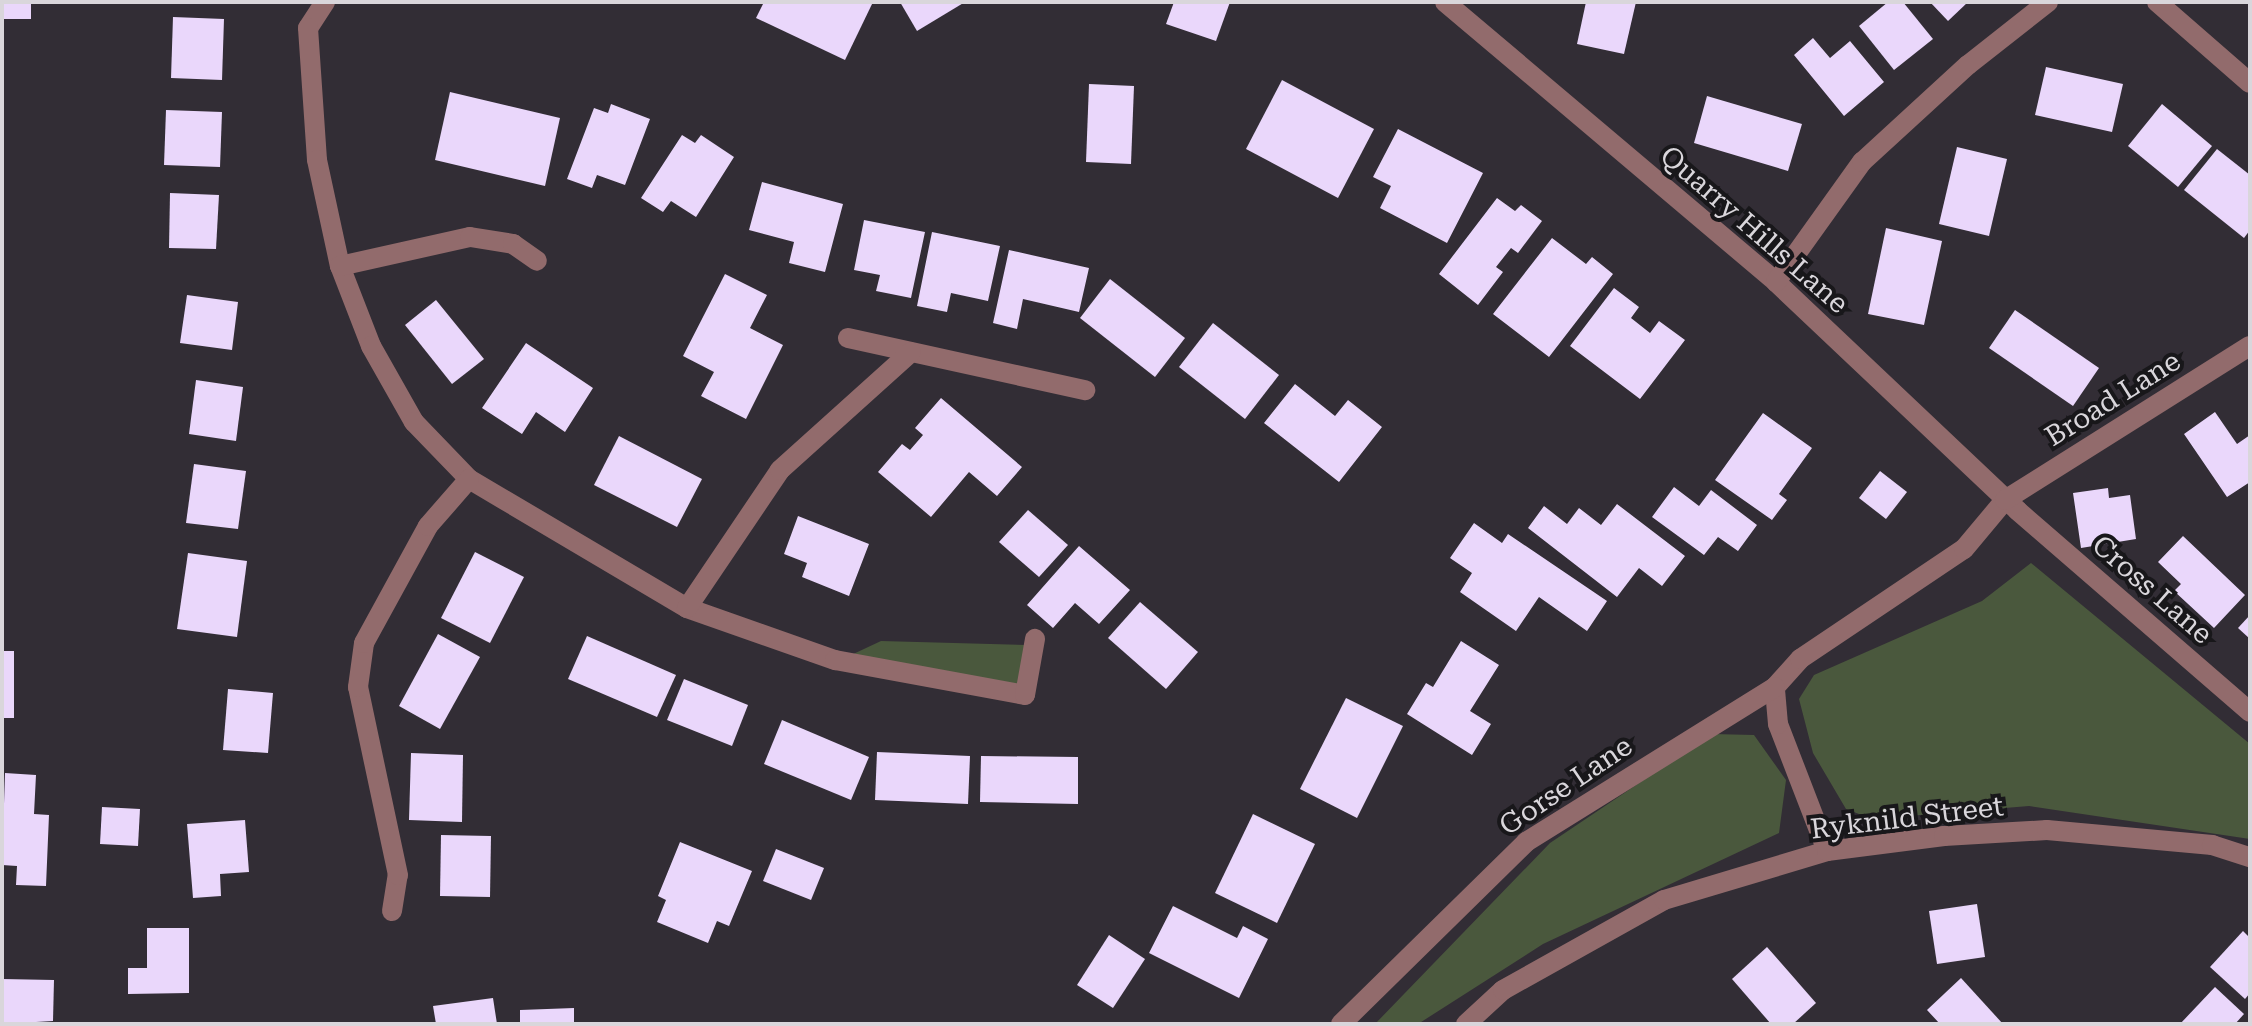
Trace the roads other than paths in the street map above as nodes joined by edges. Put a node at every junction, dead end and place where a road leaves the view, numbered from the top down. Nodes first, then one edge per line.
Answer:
1 (325, 2) edge
2 (2048, 2) edge
3 (2157, 2) edge
4 (1447, 3) edge
5 (2250, 83) edge
6 (537, 261) dead end
7 (340, 266) junction
8 (1776, 282) junction
9 (848, 338) dead end
10 (2250, 346) edge
11 (911, 352) junction
12 (1085, 390) dead end
13 (469, 479) junction
14 (2012, 505) junction
15 (687, 608) junction
16 (1035, 639) dead end
17 (1775, 687) junction
18 (2250, 712) edge
19 (1827, 851) junction
20 (2250, 857) edge
21 (392, 911) dead end
22 (1341, 1024) edge
23 (1466, 1024) edge

1 - 7 street
2 - 8 street
3 - 5 street
4 - 8 street, Quarry Hills Lane
6 - 7 street
7 - 13 street
8 - 14 street, Quarry Hills Lane
9 - 11 street
10 - 14 street, Broad Lane
11 - 12 street
11 - 15 street
13 - 15 street
13 - 21 street
14 - 17 street, Gorse Lane
14 - 18 street, Cross Lane
15 - 16 street
17 - 19 street
17 - 22 street, Gorse Lane
19 - 20 street, Ryknild Street
19 - 23 street, Ryknild Street

